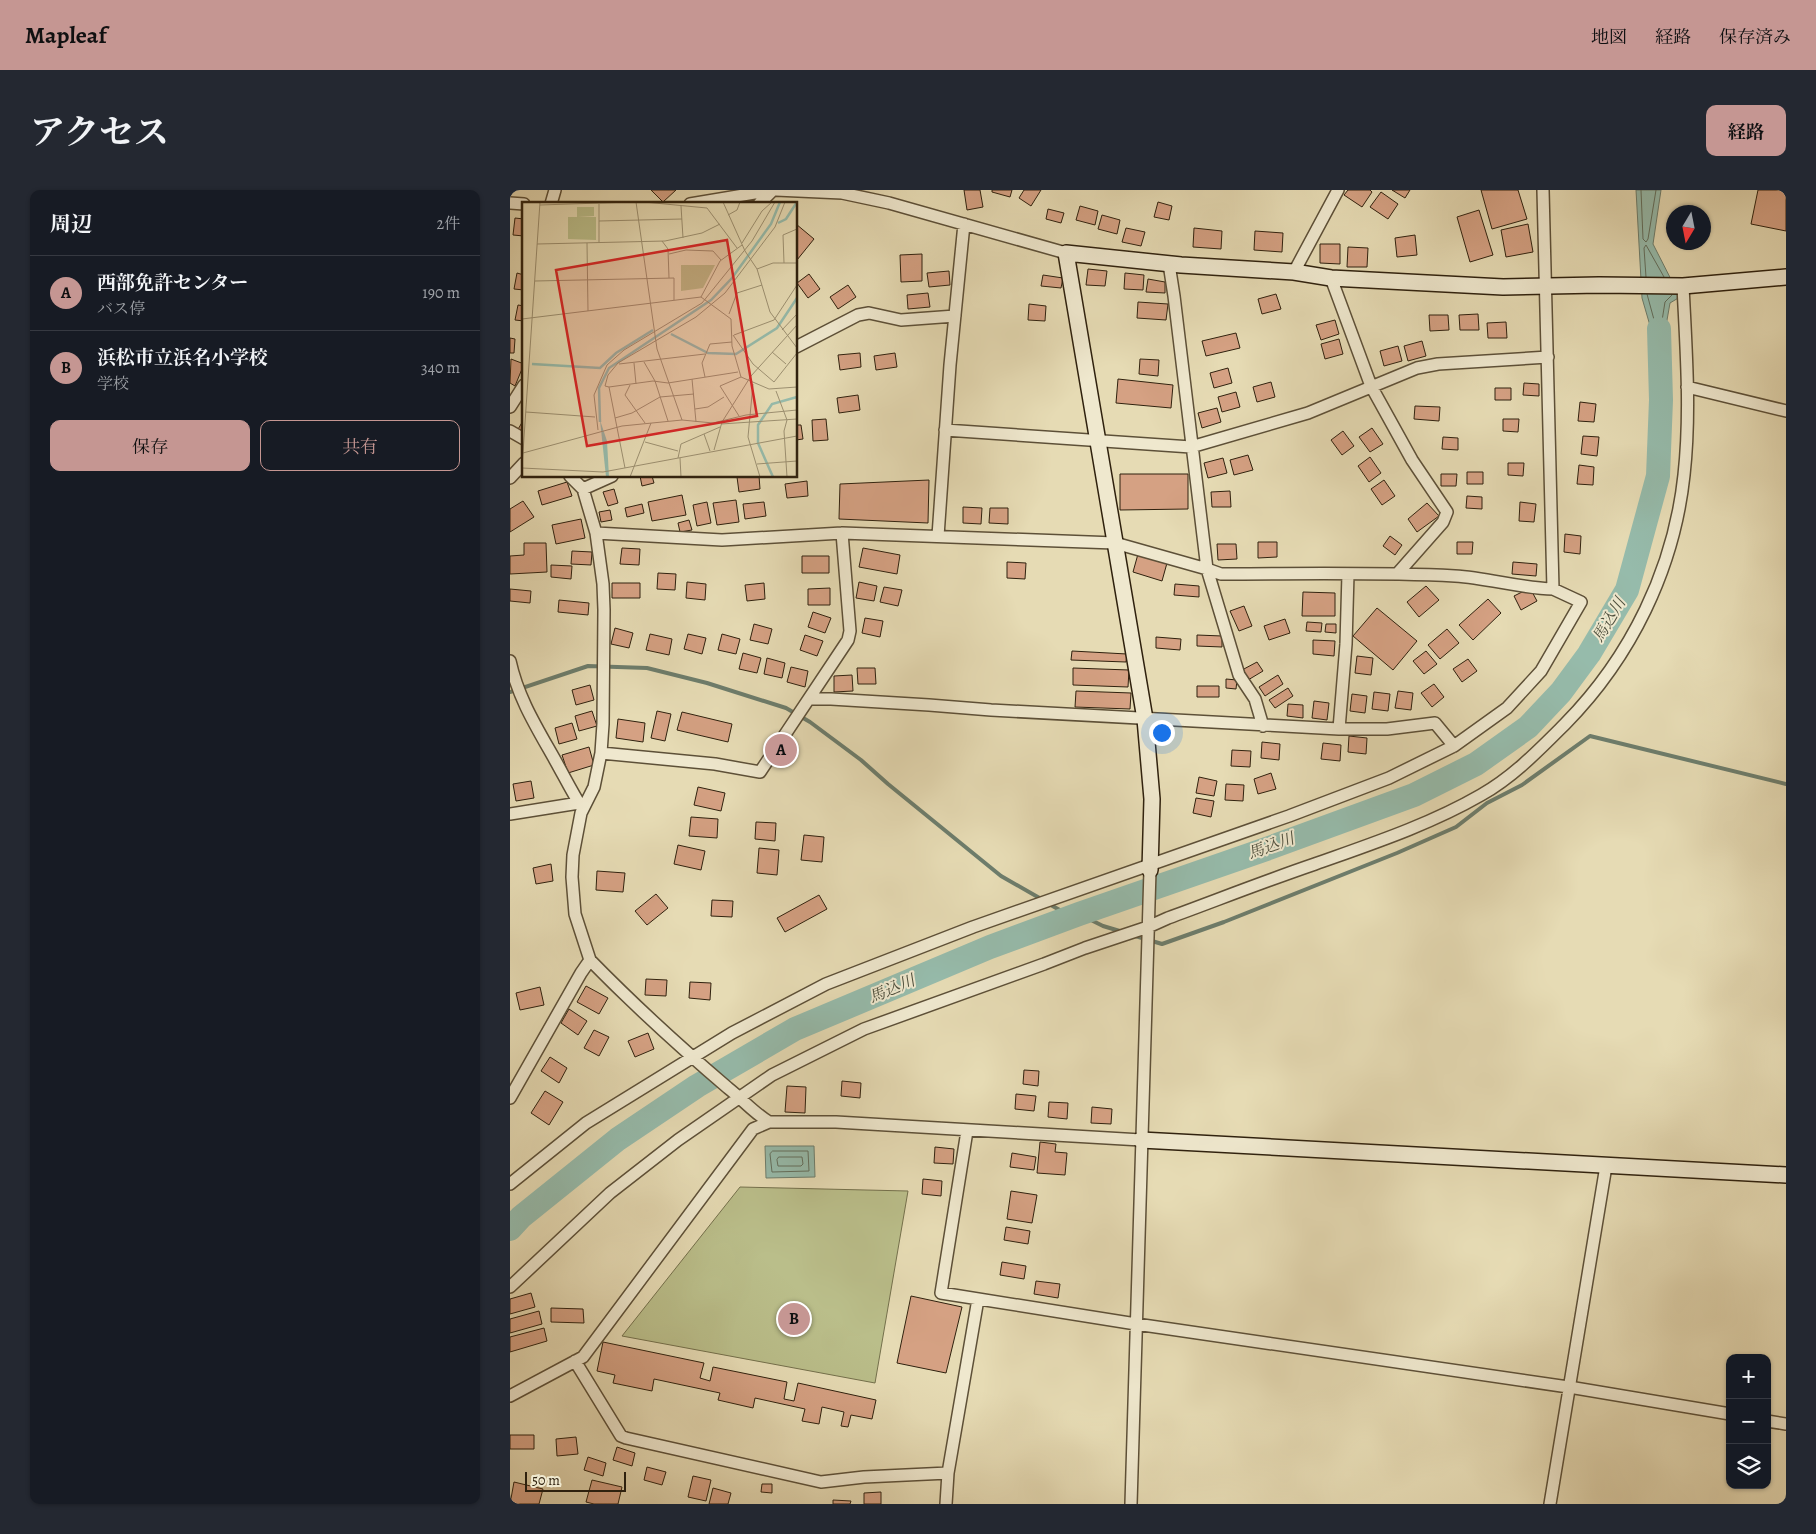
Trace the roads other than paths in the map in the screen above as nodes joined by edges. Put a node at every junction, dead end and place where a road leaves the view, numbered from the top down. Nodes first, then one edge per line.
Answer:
1 (774, 190) edge
2 (1338, 190) edge
3 (1543, 190) edge
4 (702, 202) edge
5 (761, 202) edge
6 (964, 224) junction
7 (1066, 253) junction
8 (1168, 264) junction
9 (1294, 272) junction
10 (1786, 277) edge
11 (1332, 278) junction
12 (1683, 286) junction
13 (1545, 287) junction
14 (955, 316) junction
15 (798, 346) edge
16 (1548, 357) junction
17 (1371, 386) junction
18 (1688, 387) junction
19 (522, 388) edge
20 (510, 407) edge
21 (1786, 411) edge
22 (945, 430) junction
23 (510, 431) edge
24 (522, 438) edge
25 (1098, 440) junction
26 (1191, 447) junction
27 (522, 465) edge
28 (510, 478) edge
29 (572, 478) edge
30 (608, 478) edge
31 (583, 489) junction
32 (596, 533) junction
33 (842, 533) junction
34 (938, 536) junction
35 (1115, 543) junction
36 (1207, 569) junction
37 (1398, 573) junction
38 (1348, 574) junction
39 (1553, 589) junction
40 (510, 661) edge
41 (806, 703) junction
42 (1145, 719) junction
43 (1262, 726) junction
44 (1339, 729) junction
45 (1454, 746) junction
46 (601, 753) junction
47 (581, 805) junction
48 (510, 814) edge
49 (1150, 867) junction
50 (1148, 925) junction
51 (590, 960) junction
52 (692, 1057) junction
53 (510, 1098) edge
54 (741, 1098) junction
55 (769, 1122) junction
56 (967, 1131) junction
57 (1141, 1140) junction
58 (1606, 1166) junction
59 (1786, 1175) edge
60 (510, 1184) edge
61 (510, 1287) edge
62 (978, 1299) junction
63 (1136, 1324) junction
64 (575, 1361) junction
65 (1570, 1387) junction
66 (510, 1396) edge
67 (1726, 1413) edge
68 (1771, 1422) edge
69 (1786, 1424) edge
70 (948, 1473) junction
71 (946, 1504) edge
72 (1131, 1504) edge
73 (1550, 1504) edge

1 - 4 street
1 - 5 street
1 - 6 street
2 - 9 street
3 - 13 street
6 - 7 street
6 - 14 street
7 - 8 street
7 - 25 street
8 - 9 street
8 - 26 street
9 - 11 street
10 - 12 street
11 - 13 street
11 - 17 street
12 - 13 street
12 - 18 street
13 - 16 street
14 - 15 street
14 - 22 street
16 - 17 street
16 - 39 street
17 - 26 street
17 - 37 street
18 - 21 street
18 - 50 street
19 - 20 street
22 - 25 street
22 - 34 street
23 - 24 street
25 - 26 street
25 - 35 street
26 - 36 street
27 - 28 street
29 - 31 street
30 - 31 street
31 - 32 street
32 - 33 street
32 - 46 street
33 - 34 street
33 - 41 street
34 - 35 street
35 - 36 street
35 - 42 street
36 - 38 street
36 - 43 street
37 - 38 street
37 - 39 street
38 - 44 street
39 - 45 street
40 - 47 street
41 - 42 street
41 - 46 street
42 - 43 street
42 - 49 street
43 - 44 street
44 - 45 street
45 - 49 street
46 - 47 street
47 - 48 street
47 - 51 street
49 - 50 street
49 - 52 street
50 - 54 street
50 - 57 street
51 - 52 street
51 - 53 street
52 - 54 street
52 - 60 street
54 - 55 street
54 - 61 street
55 - 56 street
55 - 64 street
56 - 57 street
56 - 62 street
57 - 58 street
57 - 63 street
58 - 59 street
58 - 65 street
62 - 63 street
62 - 70 street
63 - 65 street
63 - 72 street
64 - 66 street
64 - 70 street
65 - 67 street
65 - 73 street
68 - 69 street
70 - 71 street

